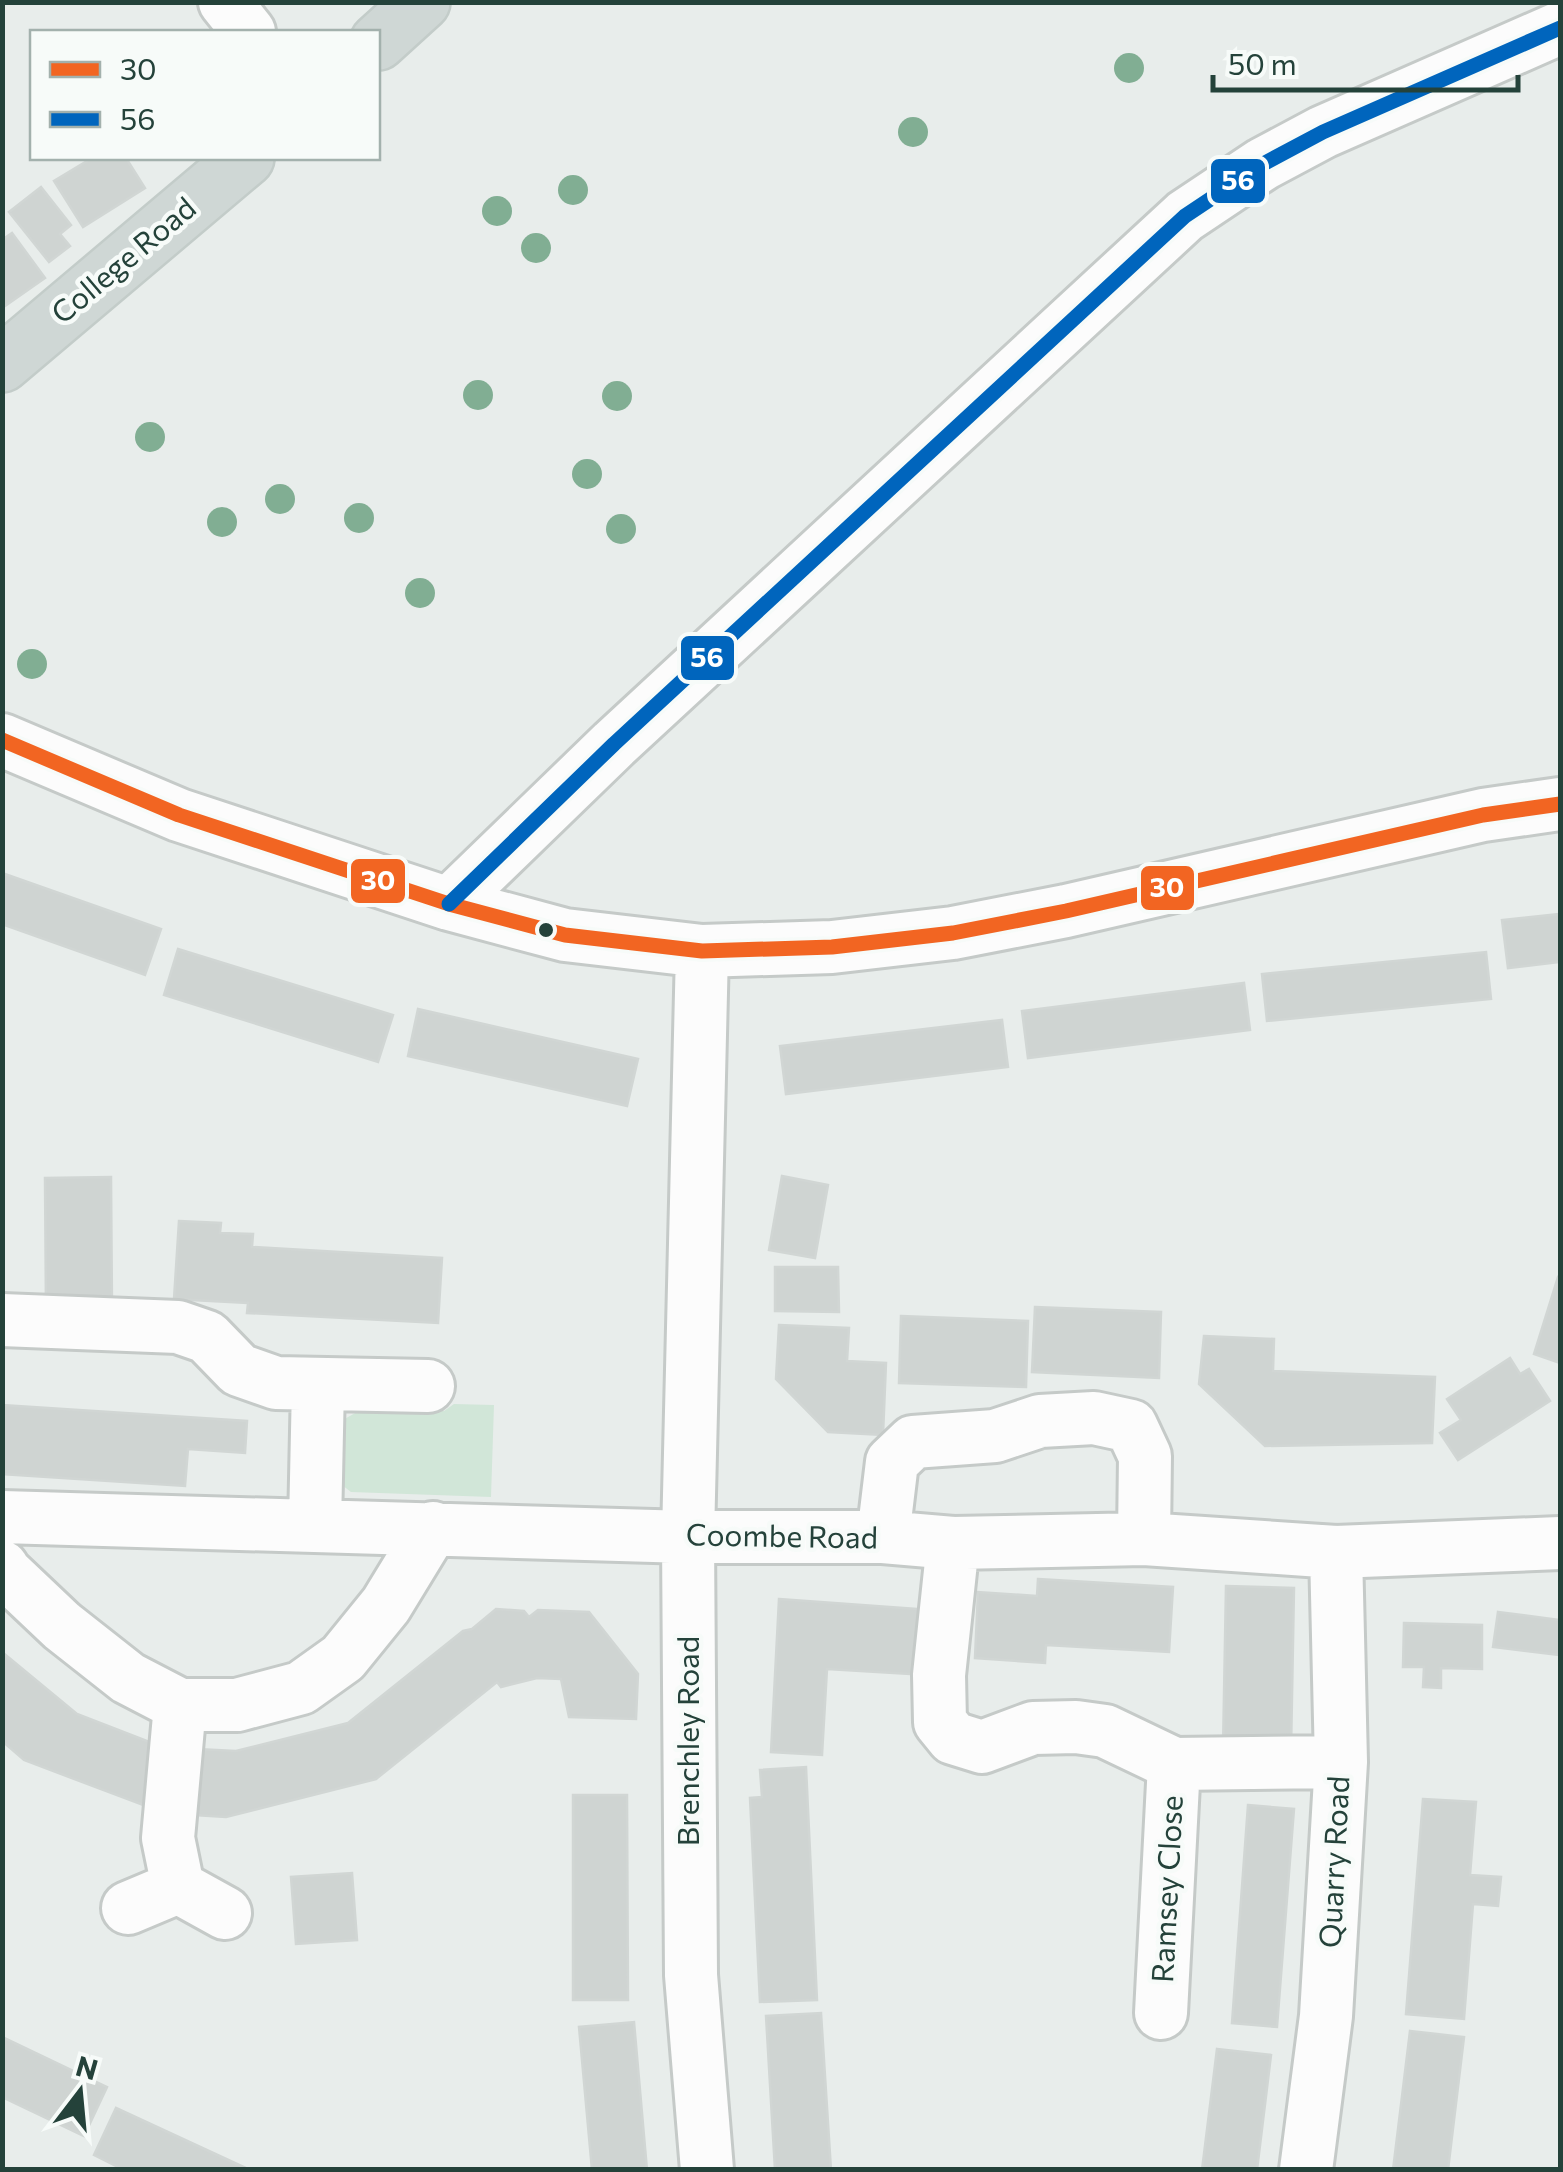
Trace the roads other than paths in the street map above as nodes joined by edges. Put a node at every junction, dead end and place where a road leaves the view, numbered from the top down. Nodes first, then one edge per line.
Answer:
1 (225, 2) edge
2 (422, 2) edge
3 (1560, 28) edge
4 (247, 30) edge
5 (380, 40) edge
6 (244, 160) edge
7 (2, 364) edge
8 (2, 740) edge
9 (1560, 804) edge
10 (449, 904) junction
11 (702, 951) junction
12 (2, 1320) edge
13 (318, 1385) junction
14 (428, 1386) dead end
15 (2, 1518) edge
16 (315, 1525) junction
17 (434, 1528) junction
18 (688, 1537) junction
19 (883, 1538) junction
20 (1144, 1538) junction
21 (953, 1543) junction
22 (1560, 1544) edge
23 (1336, 1552) junction
24 (2, 1567) edge
25 (180, 1706) junction
26 (1341, 1762) junction
27 (1174, 1764) junction
28 (178, 1887) junction
29 (128, 1908) dead end
30 (225, 1914) dead end
31 (1161, 2013) dead end
32 (708, 2170) edge
33 (1306, 2170) edge

1 - 4 street
2 - 5 main road
3 - 10 street
6 - 7 main road, College Road
8 - 10 street
9 - 11 street
10 - 11 street
11 - 18 street, Brenchley Road
12 - 13 street
13 - 14 street
13 - 16 street
15 - 16 street, Coombe Road
16 - 17 street, Coombe Road
17 - 18 street, Coombe Road
17 - 25 street
18 - 19 street, Coombe Road
18 - 32 street, Brenchley Road
19 - 20 street
19 - 21 street, Coombe Road
20 - 21 street, Coombe Road
20 - 23 street, Coombe Road
21 - 27 street
22 - 23 street, Coombe Road
23 - 26 street, Quarry Road
24 - 25 street
25 - 28 street
26 - 27 street
26 - 33 street, Quarry Road
27 - 31 street, Ramsey Close
28 - 29 street
28 - 30 street

